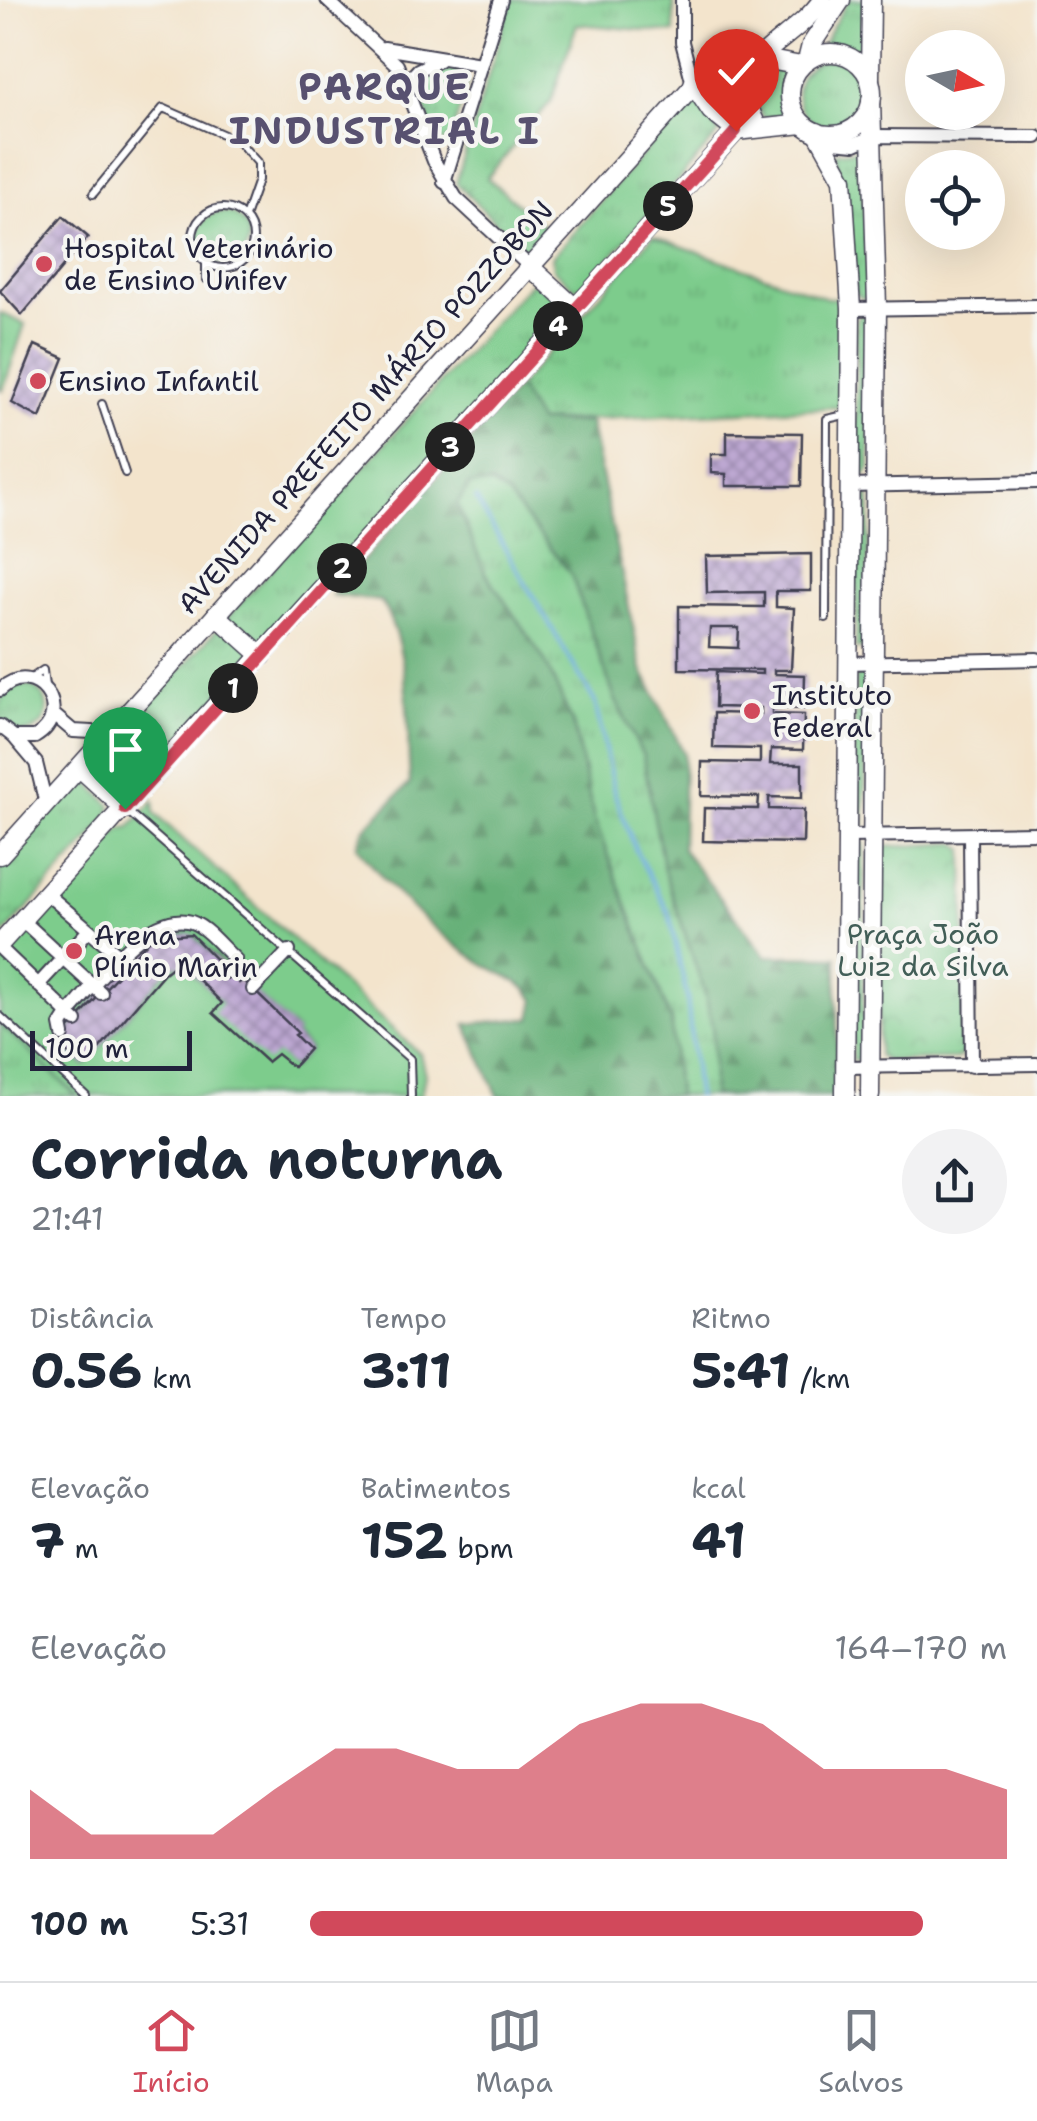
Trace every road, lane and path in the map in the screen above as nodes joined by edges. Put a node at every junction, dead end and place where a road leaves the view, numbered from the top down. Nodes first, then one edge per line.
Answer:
1 (327, 0) edge
2 (501, 0) edge
3 (682, 0) edge
4 (822, 0) edge
5 (842, 0) edge
6 (871, 0) edge
7 (682, 42) junction
8 (384, 48) junction
9 (439, 60) junction
10 (754, 62) junction
11 (804, 63) junction
12 (480, 64) junction
13 (712, 64) junction
14 (406, 83) junction
15 (693, 84) junction
16 (871, 92) junction
17 (1037, 119) edge
18 (756, 126) junction
19 (816, 130) junction
20 (736, 131) junction
21 (873, 136) junction
22 (1037, 136) edge
23 (1037, 145) edge
24 (444, 182) junction
25 (93, 194) dead end
26 (245, 217) junction
27 (528, 265) junction
28 (1037, 306) edge
29 (877, 307) junction
30 (574, 308) junction
31 (852, 308) junction
32 (102, 404) dead end
33 (850, 414) junction
34 (126, 472) dead end
35 (1037, 482) edge
36 (874, 484) junction
37 (848, 486) junction
38 (216, 615) junction
39 (826, 618) dead end
40 (262, 656) junction
41 (1037, 659) edge
42 (872, 661) junction
43 (846, 663) junction
44 (0, 690) edge
45 (53, 714) junction
46 (0, 726) edge
47 (110, 733) junction
48 (14, 737) junction
49 (80, 768) junction
50 (46, 804) junction
51 (125, 809) junction
52 (1037, 834) edge
53 (848, 836) junction
54 (970, 836) junction
55 (872, 837) junction
56 (0, 855) edge
57 (47, 894) junction
58 (22, 920) junction
59 (89, 930) junction
60 (0, 946) edge
61 (289, 951) junction
62 (64, 957) junction
63 (124, 960) junction
64 (228, 972) dead end
65 (38, 985) junction
66 (98, 989) junction
67 (253, 990) dead end
68 (0, 1016) edge
69 (72, 1017) junction
70 (62, 1035) dead end
71 (1037, 1064) edge
72 (972, 1066) junction
73 (845, 1068) junction
74 (871, 1068) junction
75 (86, 1096) edge
76 (411, 1096) edge
77 (844, 1096) edge
78 (870, 1096) edge

1 - 8 street
2 - 12 street
3 - 7 street
4 - 10 main road
5 - 11 main road
6 - 16 main road
7 - 13 street
7 - 15 street
8 - 9 street
8 - 14 street
9 - 12 street
9 - 14 street
10 - 11 main road
10 - 13 main road
10 - 18 main road
11 - 16 main road
11 - 19 main road
12 - 24 street
13 - 15 main road, AVENIDA PREFEITO MÁRIO POZZOBON
14 - 24 street
15 - 20 main road
15 - 27 main road, AVENIDA PREFEITO MÁRIO POZZOBON
16 - 19 main road
16 - 21 main road
17 - 22 street
18 - 19 main road
18 - 20 main road
19 - 21 street
19 - 31 main road
20 - 30 main road
21 - 22 street
21 - 29 main road
22 - 23 street
24 - 27 street
25 - 26 lane
26 - 26 lane
27 - 30 main road
27 - 38 main road, AVENIDA PREFEITO MÁRIO POZZOBON
28 - 29 street
29 - 31 street
29 - 36 main road
30 - 40 main road
31 - 33 main road
32 - 34 lane
33 - 37 main road
33 - 39 lane
35 - 36 street
36 - 37 street
36 - 42 main road
37 - 43 main road
38 - 40 main road
38 - 47 main road, AVENIDA PREFEITO MÁRIO POZZOBON
40 - 51 main road
41 - 42 street
42 - 43 street
42 - 55 main road
43 - 53 main road
44 - 45 street
45 - 47 street
45 - 48 street
46 - 48 street
47 - 49 main road, AVENIDA PREFEITO MÁRIO POZZOBON
48 - 50 street
49 - 50 main road, AVENIDA PREFEITO MÁRIO POZZOBON
49 - 51 main road
50 - 56 main road, AVENIDA PREFEITO MÁRIO POZZOBON
51 - 57 main road
51 - 61 lane
52 - 54 street
53 - 55 street
53 - 73 main road
54 - 55 street
54 - 72 street
55 - 74 main road
57 - 58 main road
57 - 59 street
58 - 60 main road
58 - 62 street
59 - 62 street
59 - 63 street
60 - 65 street
61 - 67 street
61 - 76 lane
62 - 65 street
62 - 66 street
63 - 64 street
63 - 66 street
65 - 69 street
66 - 69 street
68 - 75 lane
69 - 70 street
71 - 72 street
72 - 74 street
73 - 74 street
73 - 77 main road
74 - 78 main road

